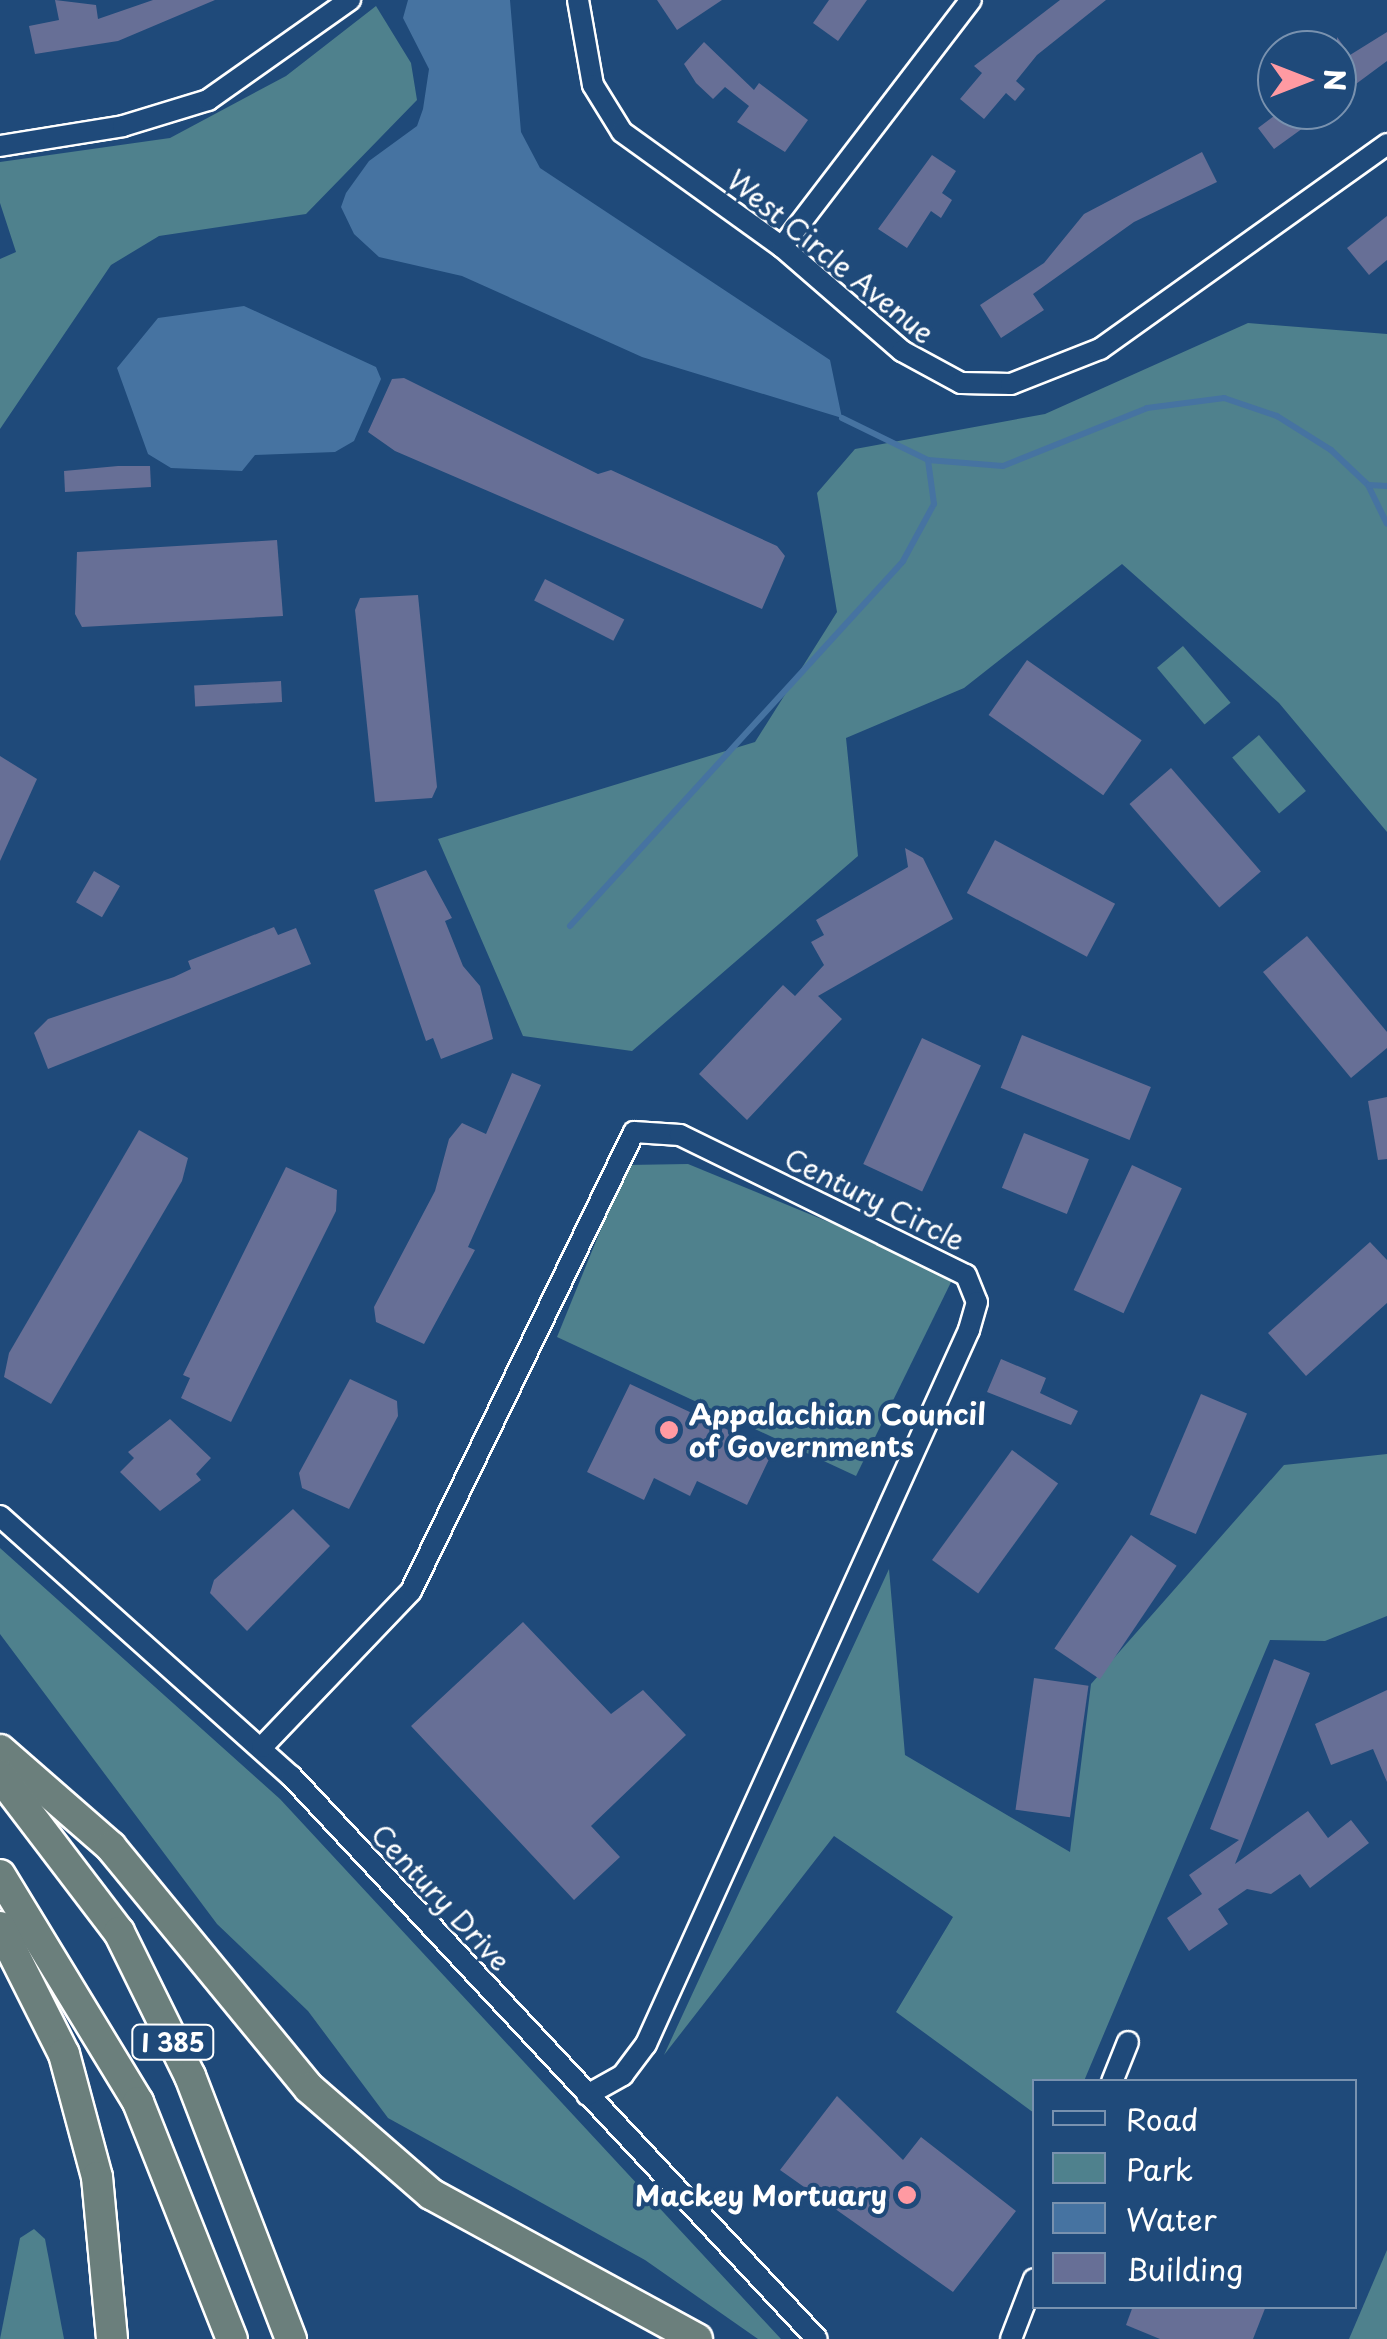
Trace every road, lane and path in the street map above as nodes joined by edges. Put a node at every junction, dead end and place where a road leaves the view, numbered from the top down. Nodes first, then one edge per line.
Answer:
1 (350, 0) edge
2 (578, 0) edge
3 (971, 0) edge
4 (1387, 144) edge
5 (0, 146) edge
6 (782, 247) junction
7 (0, 1516) edge
8 (262, 1746) junction
9 (0, 1750) edge
10 (0, 1776) edge
11 (0, 1875) edge
12 (0, 1928) edge
13 (1128, 2042) dead end
14 (1113, 2079) edge
15 (587, 2095) junction
16 (1032, 2285) edge
17 (112, 2339) edge
18 (232, 2339) edge
19 (291, 2339) edge
20 (696, 2339) edge
21 (817, 2339) edge
22 (1011, 2339) edge

1 - 5 street
2 - 6 street, West Circle Avenue
3 - 6 street
4 - 6 street, West Circle Avenue
7 - 8 street, Century Drive
8 - 15 street, Century Drive
8 - 15 street, Century Circle
9 - 20 highway
10 - 19 highway, I 385
11 - 18 highway, I 385
12 - 17 highway
13 - 14 street
15 - 21 street, Century Drive
16 - 22 street

